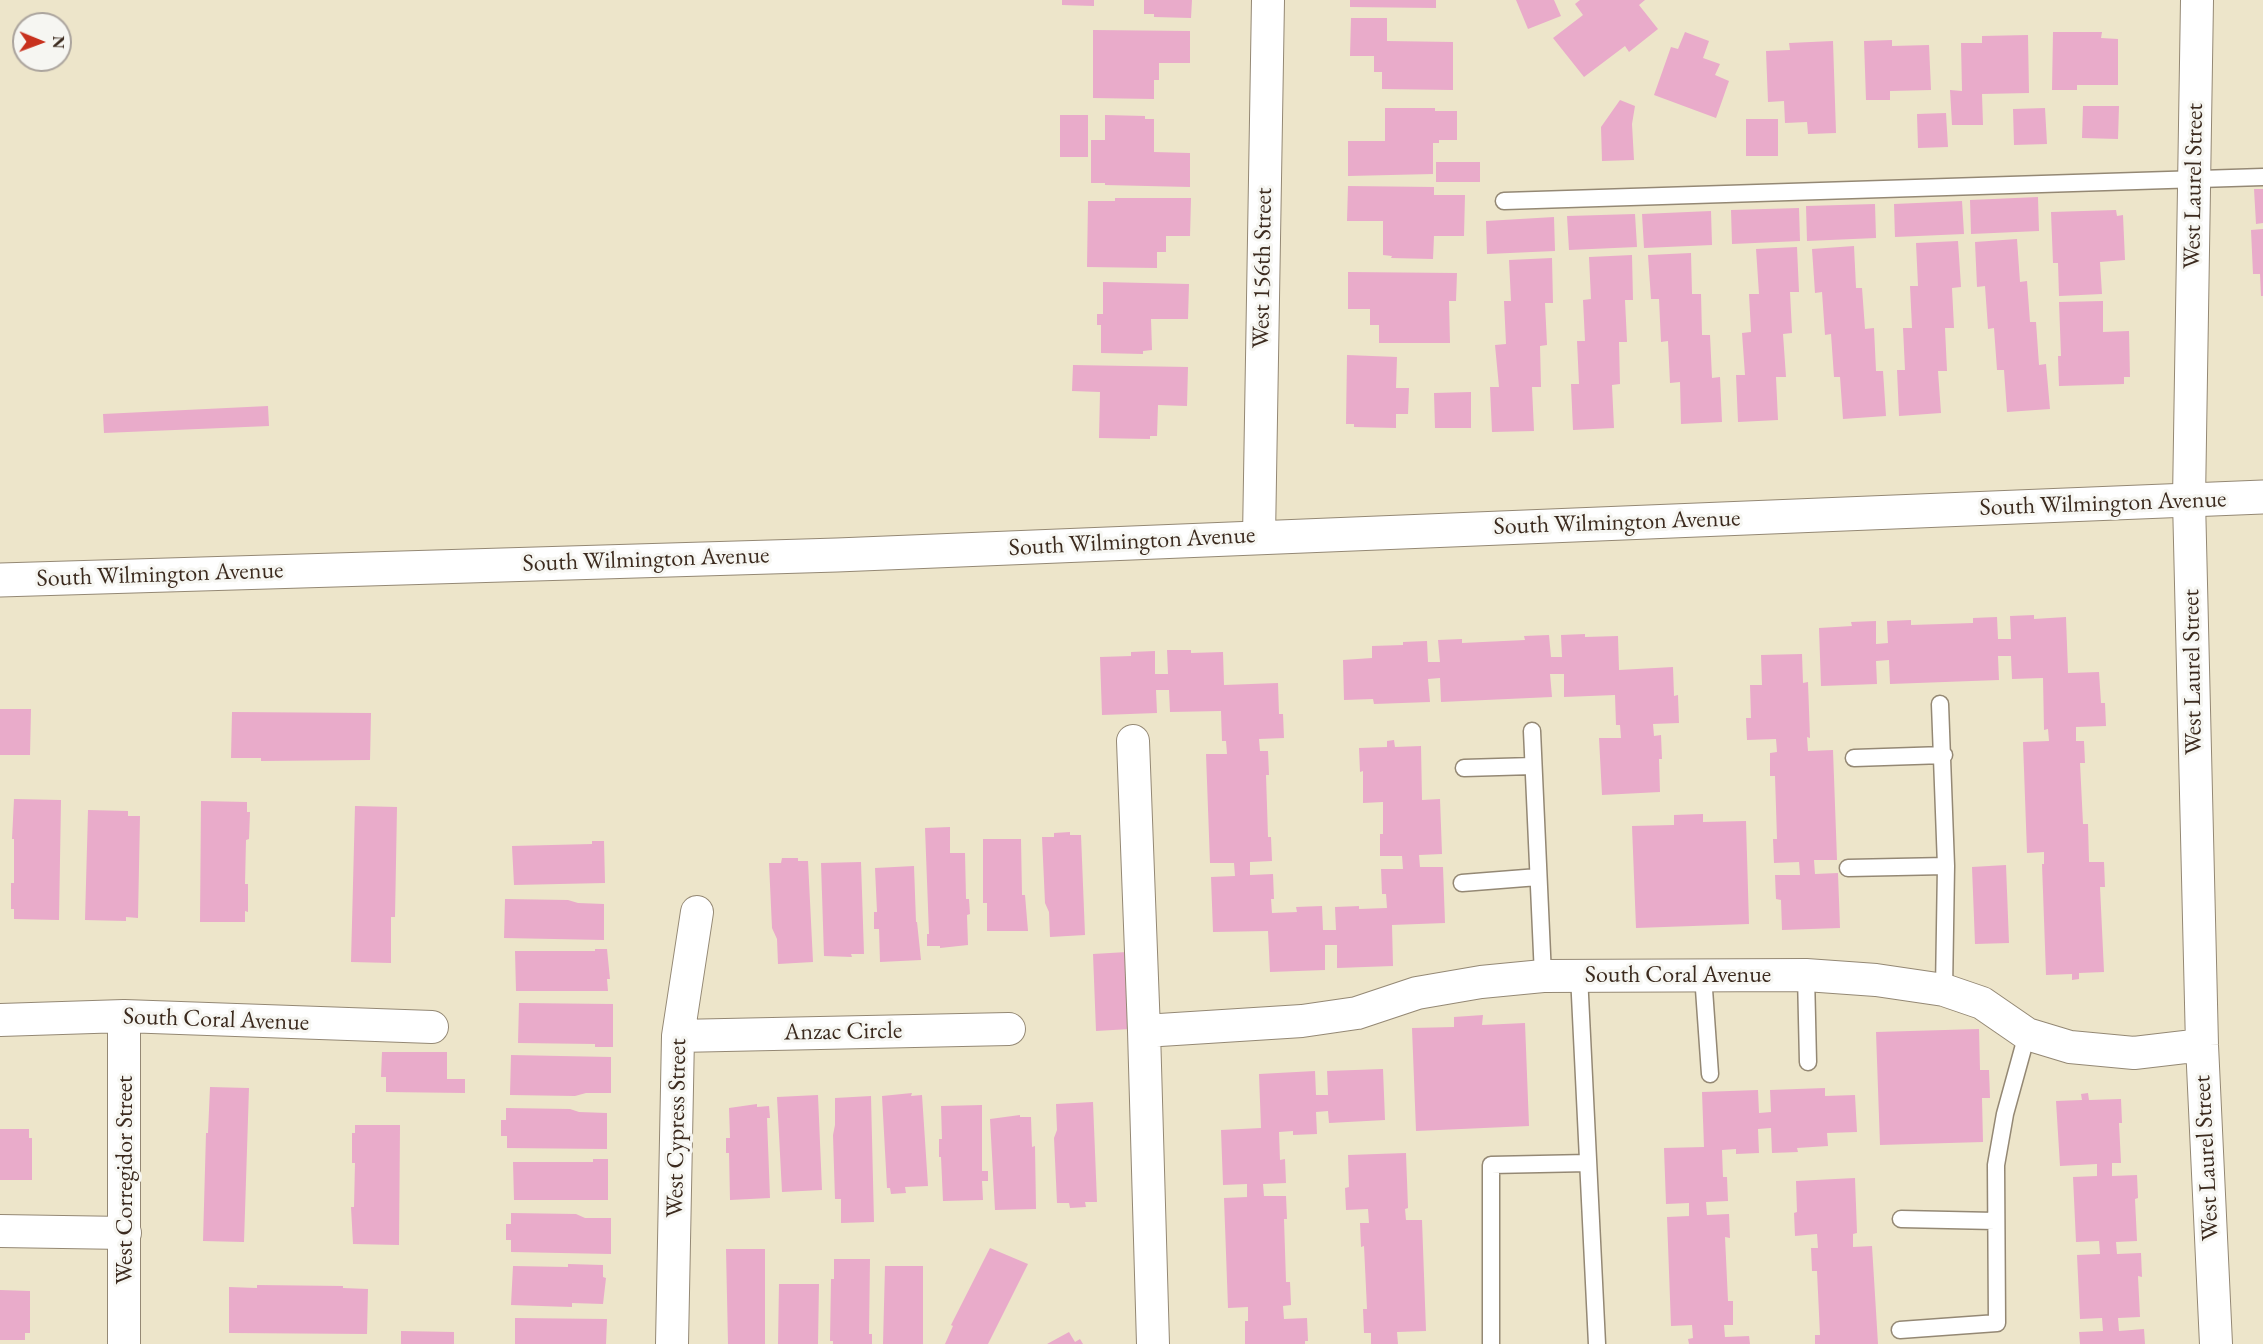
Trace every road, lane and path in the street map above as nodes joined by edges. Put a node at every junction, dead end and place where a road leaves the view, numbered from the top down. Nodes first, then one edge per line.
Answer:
1 (1268, 0) edge
2 (2197, 0) edge
3 (2263, 177) edge
4 (2194, 179) junction
5 (1504, 201) dead end
6 (2263, 497) edge
7 (2189, 500) junction
8 (1259, 537) junction
9 (0, 580) edge
10 (1940, 704) dead end
11 (1532, 731) dead end
12 (1133, 741) dead end
13 (1944, 755) junction
14 (1854, 758) dead end
15 (1533, 766) junction
16 (1464, 768) dead end
17 (1946, 866) junction
18 (1848, 868) dead end
19 (1538, 877) junction
20 (1462, 883) dead end
21 (697, 912) dead end
22 (1579, 975) junction
23 (1702, 975) junction
24 (1806, 975) junction
25 (1543, 976) junction
26 (1944, 990) junction
27 (124, 1016) junction
28 (0, 1020) edge
29 (432, 1027) dead end
30 (1009, 1029) dead end
31 (1144, 1031) junction
32 (2027, 1034) junction
33 (678, 1036) junction
34 (2202, 1045) junction
35 (1808, 1062) dead end
36 (1710, 1074) dead end
37 (1588, 1162) junction
38 (1901, 1219) dead end
39 (1995, 1221) junction
40 (0, 1231) edge
41 (125, 1233) junction
42 (1900, 1330) dead end
43 (124, 1344) edge
44 (672, 1344) edge
45 (1153, 1344) edge
46 (1491, 1344) edge
47 (1597, 1344) edge
48 (2216, 1344) edge

1 - 8 street, West 156th Street
2 - 4 street, West Laurel Street
3 - 4 lane
4 - 5 lane
4 - 7 street, West Laurel Street
6 - 7 main road, South Wilmington Avenue
7 - 8 main road, South Wilmington Avenue
7 - 34 street, West Laurel Street
8 - 9 main road, South Wilmington Avenue
10 - 13 lane
11 - 15 lane
12 - 31 street
13 - 14 lane
13 - 17 lane
15 - 16 lane
15 - 19 lane
17 - 18 lane
17 - 26 lane
19 - 20 lane
19 - 25 lane
21 - 33 street, West Cypress Street
22 - 23 street, South Coral Avenue
22 - 25 street, South Coral Avenue
22 - 37 lane
23 - 24 street, South Coral Avenue
23 - 36 lane
24 - 26 street, South Coral Avenue
24 - 35 lane
25 - 31 street, South Coral Avenue
26 - 32 street, South Coral Avenue
27 - 28 street, South Coral Avenue
27 - 29 street, South Coral Avenue
27 - 41 street, West Corregidor Street
30 - 33 street, Anzac Circle
31 - 45 street
32 - 34 street, South Coral Avenue
32 - 39 lane
33 - 44 street, West Cypress Street
34 - 48 street, West Laurel Street
37 - 46 lane
37 - 47 lane
38 - 39 lane
39 - 42 lane
40 - 41 street
41 - 43 street, West Corregidor Street

